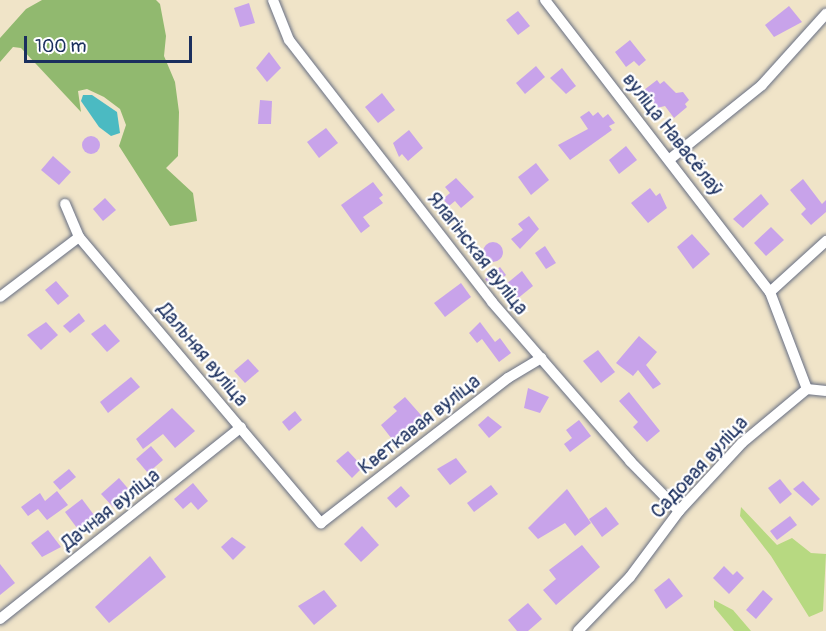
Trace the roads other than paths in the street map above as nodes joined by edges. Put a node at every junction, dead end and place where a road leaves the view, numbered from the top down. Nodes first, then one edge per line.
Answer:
1 (273, 0) edge
2 (545, 0) edge
3 (826, 14) edge
4 (670, 159) junction
5 (65, 204) dead end
6 (79, 237) junction
7 (826, 241) edge
8 (770, 292) junction
9 (0, 297) edge
10 (541, 358) junction
11 (807, 389) junction
12 (826, 391) edge
13 (242, 427) junction
14 (679, 511) junction
15 (321, 523) joint
16 (0, 619) edge
17 (578, 631) edge

1 - 10 street, Ялагінская вуліца
2 - 4 street, вуліца Навасёлаў
3 - 4 street
4 - 8 street, вуліца Навасёлаў
5 - 6 street, Дальняя вуліца
6 - 9 street
6 - 13 street, Дальняя вуліца
7 - 8 street
8 - 11 street
10 - 14 street, Ялагінская вуліца
10 - 15 street, Кветкавая вуліца
11 - 12 street
11 - 14 street, Садовая вуліца
13 - 15 street, Дальняя вуліца
13 - 16 street, Дачная вуліца
14 - 17 street, Садовая вуліца

